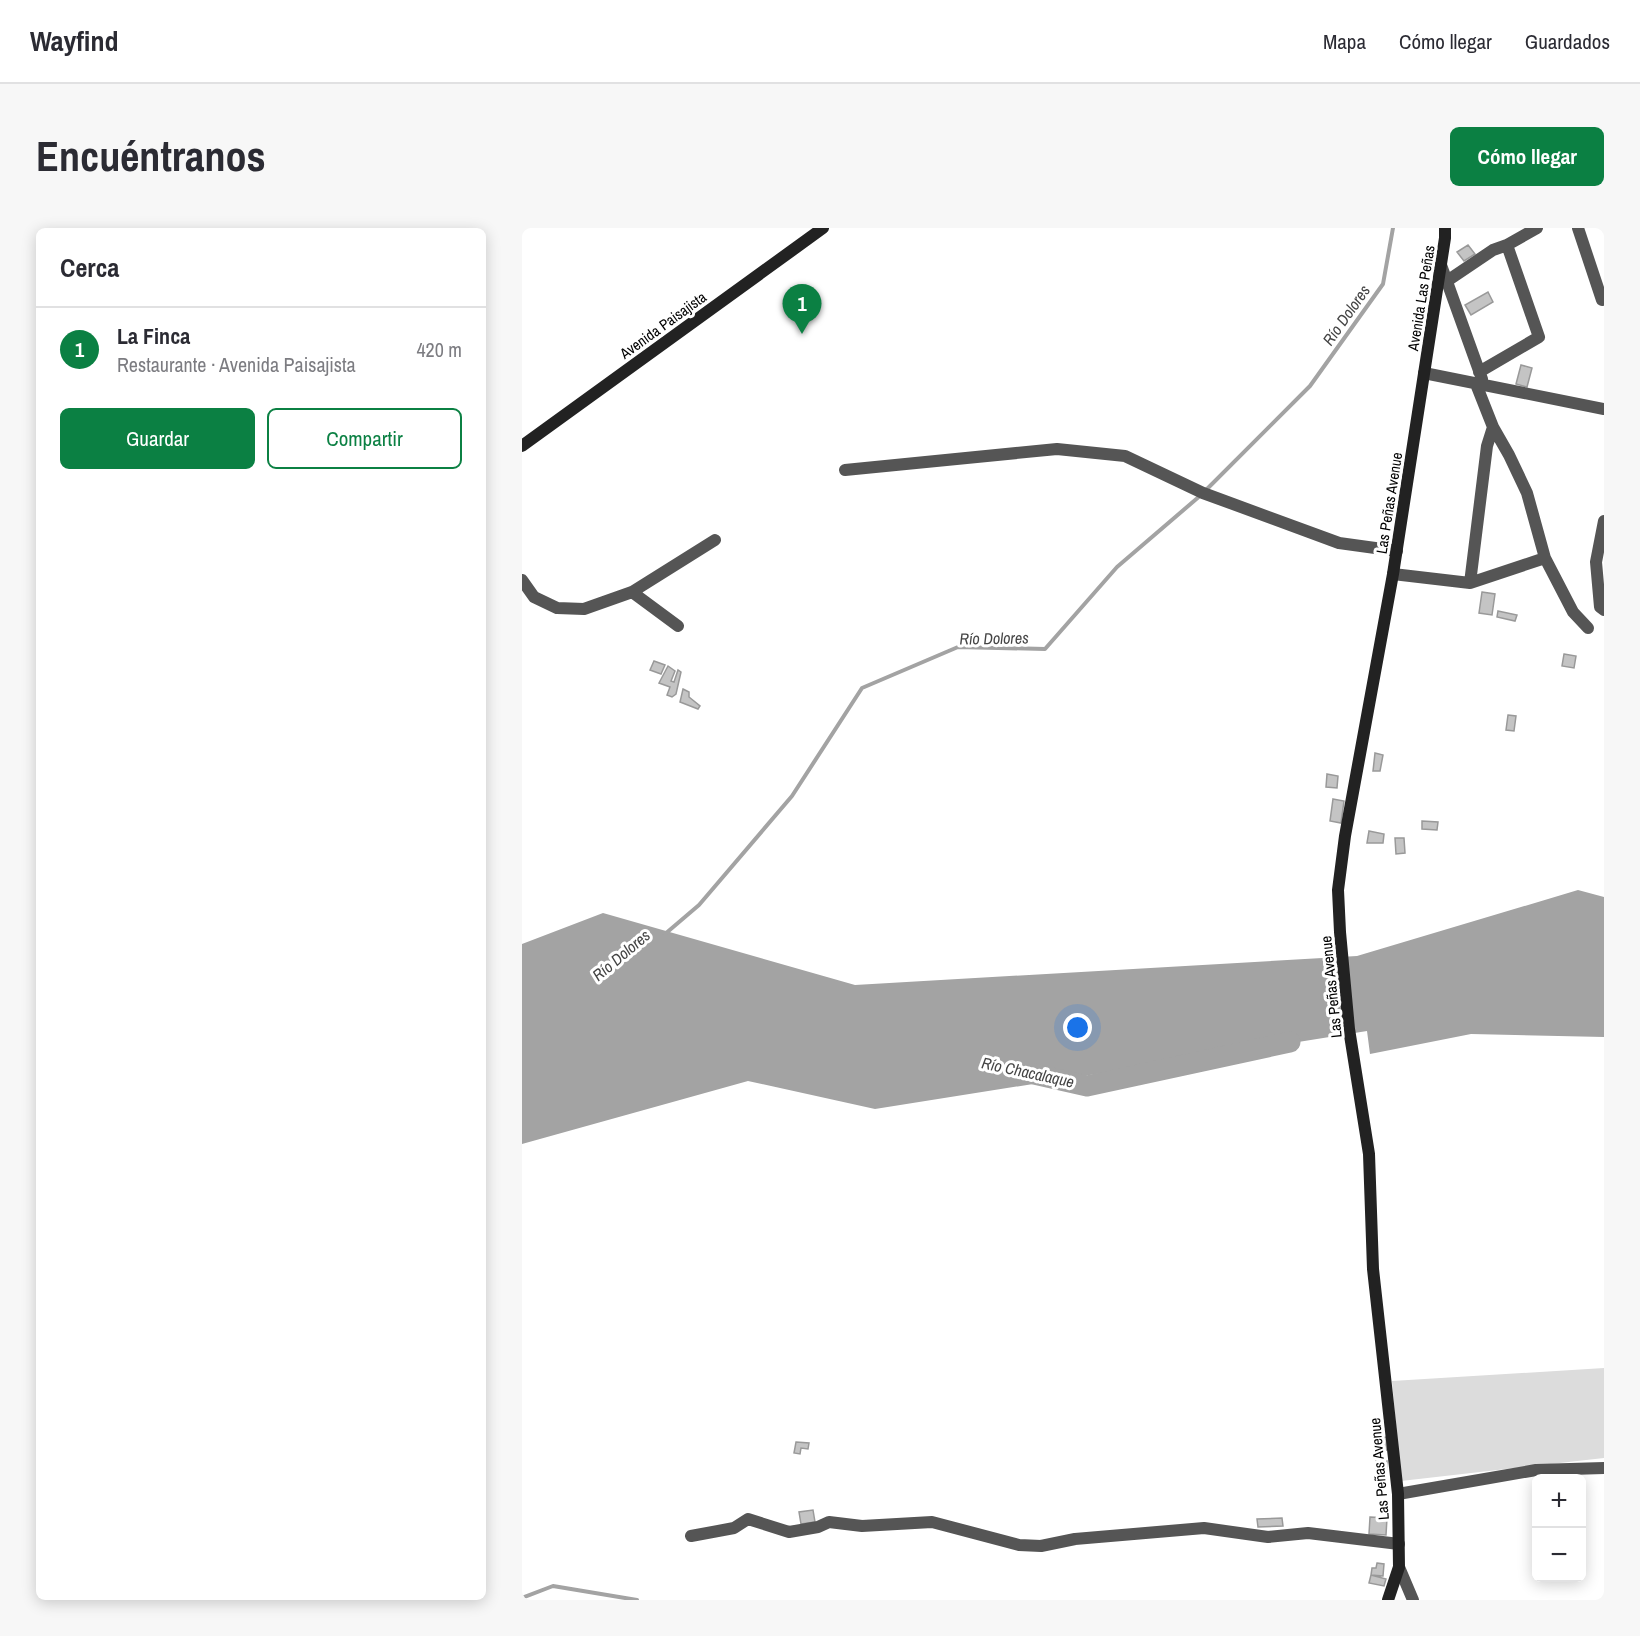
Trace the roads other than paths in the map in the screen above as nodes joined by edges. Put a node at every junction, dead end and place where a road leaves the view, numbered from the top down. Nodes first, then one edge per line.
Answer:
1 (1445, 228) edge
2 (1537, 228) edge
3 (1578, 228) edge
4 (814, 230) edge
5 (1507, 245) junction
6 (1441, 265) junction
7 (1447, 281) junction
8 (1604, 299) edge
9 (1424, 373) junction
10 (1480, 380) junction
11 (1604, 410) edge
12 (1493, 428) junction
13 (522, 446) edge
14 (845, 470) dead end
15 (1604, 520) edge
16 (715, 540) dead end
17 (1397, 551) junction
18 (1545, 558) junction
19 (1393, 574) junction
20 (522, 580) edge
21 (1470, 583) junction
22 (632, 592) junction
23 (1604, 610) edge
24 (678, 626) dead end
25 (1588, 628) dead end
26 (1604, 1468) edge
27 (1398, 1494) junction
28 (691, 1536) dead end
29 (1399, 1544) junction
30 (1399, 1567) junction
31 (1388, 1600) edge
32 (1413, 1600) edge

1 - 6 main road, Avenida Las Peñas
2 - 5 street
3 - 8 street
4 - 13 main road, Avenida Paisajista
5 - 7 street
5 - 10 street
6 - 7 street
6 - 9 main road, Avenida Las Peñas
7 - 10 street
9 - 10 street
9 - 17 main road, Las Peñas Avenue
10 - 11 street
10 - 12 street
12 - 18 street
12 - 21 street
14 - 17 street
15 - 23 street
16 - 22 street
17 - 19 main road, Las Peñas Avenue
18 - 21 street
18 - 25 street
19 - 21 street
19 - 27 main road, Las Peñas Avenue
20 - 22 street
22 - 24 street
26 - 27 street
27 - 29 main road, Las Peñas Avenue
28 - 29 street
29 - 30 main road, Las Peñas Avenue
30 - 31 main road, Las Peñas Avenue
30 - 32 street

